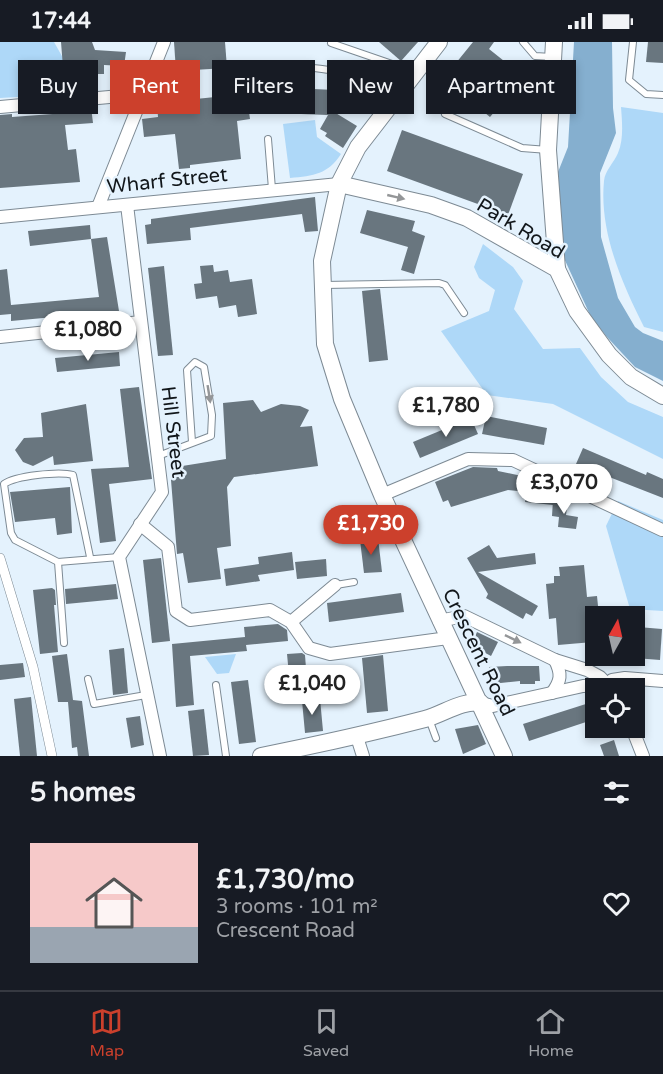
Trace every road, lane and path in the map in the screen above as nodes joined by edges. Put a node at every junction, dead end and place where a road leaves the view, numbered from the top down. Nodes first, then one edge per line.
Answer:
1 (164, 42) edge
2 (439, 42) edge
3 (523, 42) edge
4 (633, 42) edge
5 (331, 43) edge
6 (553, 50) edge
7 (156, 60) edge
8 (381, 60) edge
9 (414, 72) edge
10 (663, 95) edge
11 (110, 97) edge
12 (0, 108) edge
13 (134, 114) edge
14 (382, 114) edge
15 (445, 114) dead end
16 (268, 139) dead end
17 (548, 150) junction
18 (339, 184) junction
19 (272, 189) junction
20 (127, 205) junction
21 (98, 207) junction
22 (0, 217) edge
23 (557, 269) junction
24 (322, 285) junction
25 (464, 313) dead end
26 (141, 322) junction
27 (0, 338) edge
28 (663, 396) edge
29 (192, 442) junction
30 (158, 456) junction
31 (382, 495) junction
32 (140, 524) junction
33 (662, 530) edge
34 (90, 557) junction
35 (119, 557) junction
36 (0, 558) edge
37 (58, 562) junction
38 (354, 582) dead end
39 (335, 585) joint
40 (439, 621) junction
41 (291, 622) junction
42 (448, 638) junction
43 (64, 643) dead end
44 (555, 660) junction
45 (598, 678) edge
46 (88, 679) dead end
47 (645, 680) edge
48 (663, 681) edge
49 (216, 685) dead end
50 (585, 686) edge
51 (552, 693) junction
52 (146, 695) junction
53 (482, 703) junction
54 (429, 718) junction
55 (357, 737) junction
56 (436, 738) dead end
57 (636, 738) edge
58 (285, 754) edge
59 (52, 756) edge
60 (160, 756) edge
61 (226, 756) edge
62 (261, 756) edge
63 (363, 756) edge
64 (504, 756) edge
65 (643, 756) edge

1 - 7 street
2 - 9 main road, Crescent Road
3 - 6 lane
4 - 10 lane
5 - 8 lane
6 - 17 main road
11 - 12 street
13 - 21 street
14 - 18 main road, Crescent Road
15 - 17 lane
16 - 19 lane
17 - 23 main road
18 - 19 street, Wharf Street
18 -> 23 main road, Park Road
18 - 24 main road, Crescent Road
19 - 20 street, Wharf Street
20 - 21 street, Wharf Street
20 - 26 street, Hill Street
21 - 22 street, Wharf Street
23 - 28 main road, Park Road
24 - 25 lane
24 - 31 main road, Crescent Road
26 - 27 street
26 - 30 street, Hill Street
29 -> 29 lane
29 - 30 lane
30 - 32 street, Hill Street
31 - 33 street
31 - 40 main road, Crescent Road
32 - 35 street, Hill Street
32 - 41 street
34 - 35 lane
34 - 37 lane
34 - 37 lane
35 - 52 street
36 - 59 street
37 - 43 lane
38 - 39 lane
39 - 41 street
40 - 42 main road, Crescent Road
40 -> 44 street
41 - 42 street
42 - 53 main road, Crescent Road
44 - 45 street
44 - 51 street
46 - 52 lane
47 - 48 street
49 - 61 lane
50 - 51 street
51 - 53 street
52 - 60 street
53 - 54 main road
53 - 64 main road, Crescent Road
54 - 55 main road
54 - 56 lane
55 - 58 main road
55 - 63 street
57 - 65 street
58 - 62 main road

